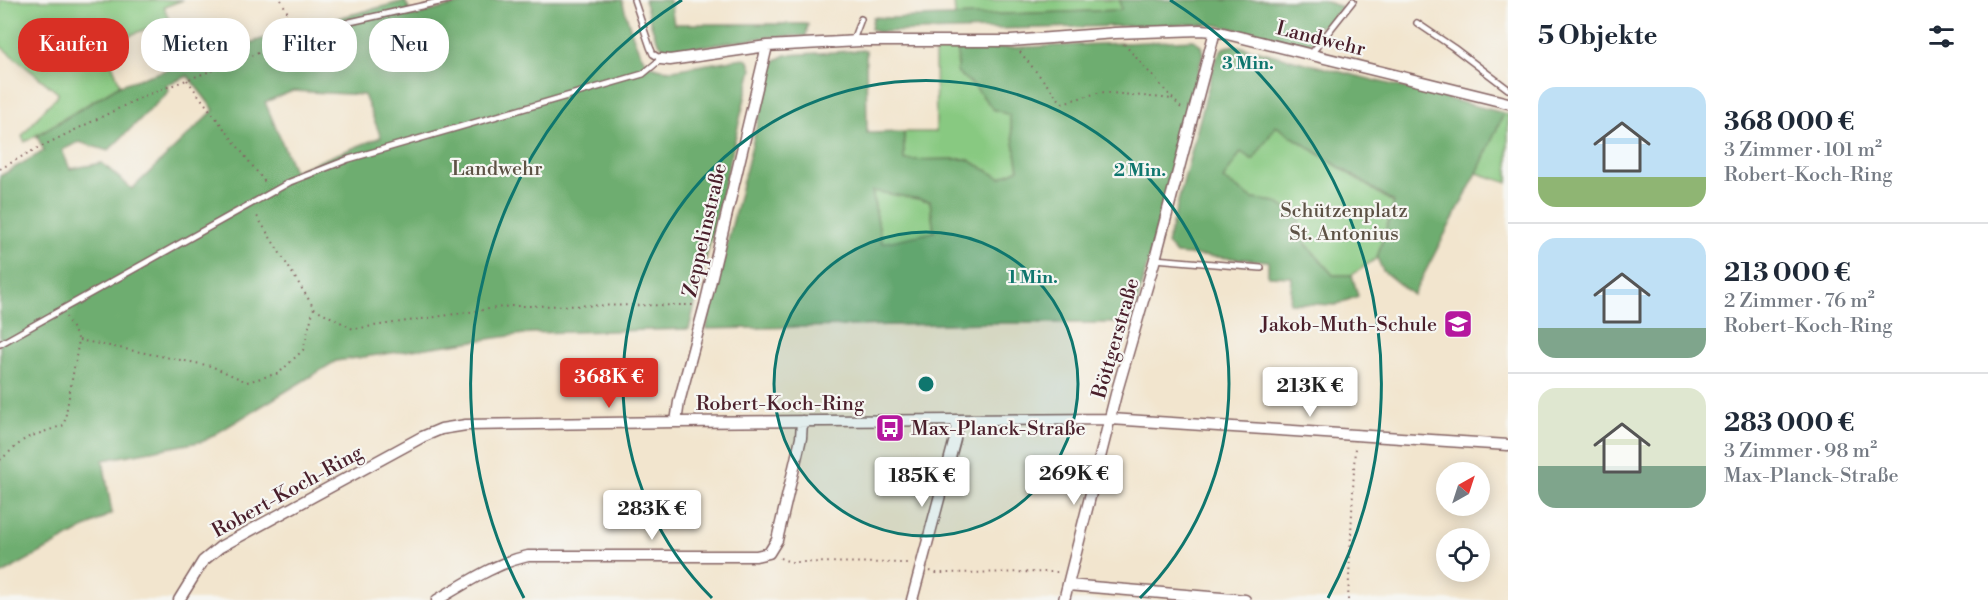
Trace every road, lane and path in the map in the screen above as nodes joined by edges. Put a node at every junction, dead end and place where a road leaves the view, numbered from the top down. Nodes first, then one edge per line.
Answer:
1 (281, 0) edge
2 (448, 0) edge
3 (634, 0) edge
4 (1353, 1) edge
5 (290, 18) edge
6 (861, 19) dead end
7 (357, 20) edge
8 (1417, 23) dead end
9 (1215, 31) junction
10 (1115, 33) junction
11 (853, 41) junction
12 (1011, 41) junction
13 (767, 46) junction
14 (262, 52) edge
15 (1311, 54) junction
16 (661, 59) junction
17 (187, 80) junction
18 (1508, 89) edge
19 (1173, 99) junction
20 (1508, 103) edge
21 (1192, 120) junction
22 (0, 169) edge
23 (272, 193) junction
24 (250, 205) junction
25 (1155, 259) junction
26 (1261, 268) dead end
27 (705, 305) junction
28 (314, 308) junction
29 (62, 309) junction
30 (79, 340) junction
31 (0, 344) edge
32 (1111, 419) junction
33 (802, 421) junction
34 (957, 421) junction
35 (676, 422) junction
36 (1356, 436) junction
37 (1508, 446) edge
38 (0, 460) edge
39 (1068, 585) junction
40 (179, 600) edge
41 (437, 600) edge
42 (912, 600) edge
43 (1064, 600) edge
44 (1245, 600) edge
45 (1348, 600) edge

1 - 5 path
2 - 7 lane
3 - 16 lane
4 - 15 lane
6 - 11 lane
8 - 18 lane
9 - 10 street, Landwehr
9 - 15 street, Landwehr
9 - 21 street, Böttgerstraße
10 - 12 street, Landwehr
10 - 19 path
11 - 12 street, Landwehr
11 - 13 street, Landwehr
12 - 19 path
13 - 16 street, Landwehr
13 - 27 street, Zeppelinstraße
14 - 17 path
15 - 20 street, Landwehr
16 - 23 lane
17 - 22 path
17 - 23 path
19 - 21 path
21 - 25 street, Böttgerstraße
23 - 24 lane
24 - 28 path
24 - 29 lane
25 - 26 lane, Böttgerstraße
25 - 32 street, Böttgerstraße
27 - 28 path
27 - 35 street, Zeppelinstraße
28 - 30 path
29 - 30 path
29 - 31 lane
30 - 38 path
32 - 34 street, Robert-Koch-Ring
32 - 36 street, Robert-Koch-Ring
32 - 39 street, Böttgerstraße
33 - 34 street, Robert-Koch-Ring
33 - 35 street, Robert-Koch-Ring
33 - 41 street
34 - 42 street
35 - 40 street, Robert-Koch-Ring
36 - 37 street, Robert-Koch-Ring
36 - 45 path
39 - 43 street, Böttgerstraße
39 - 44 street

